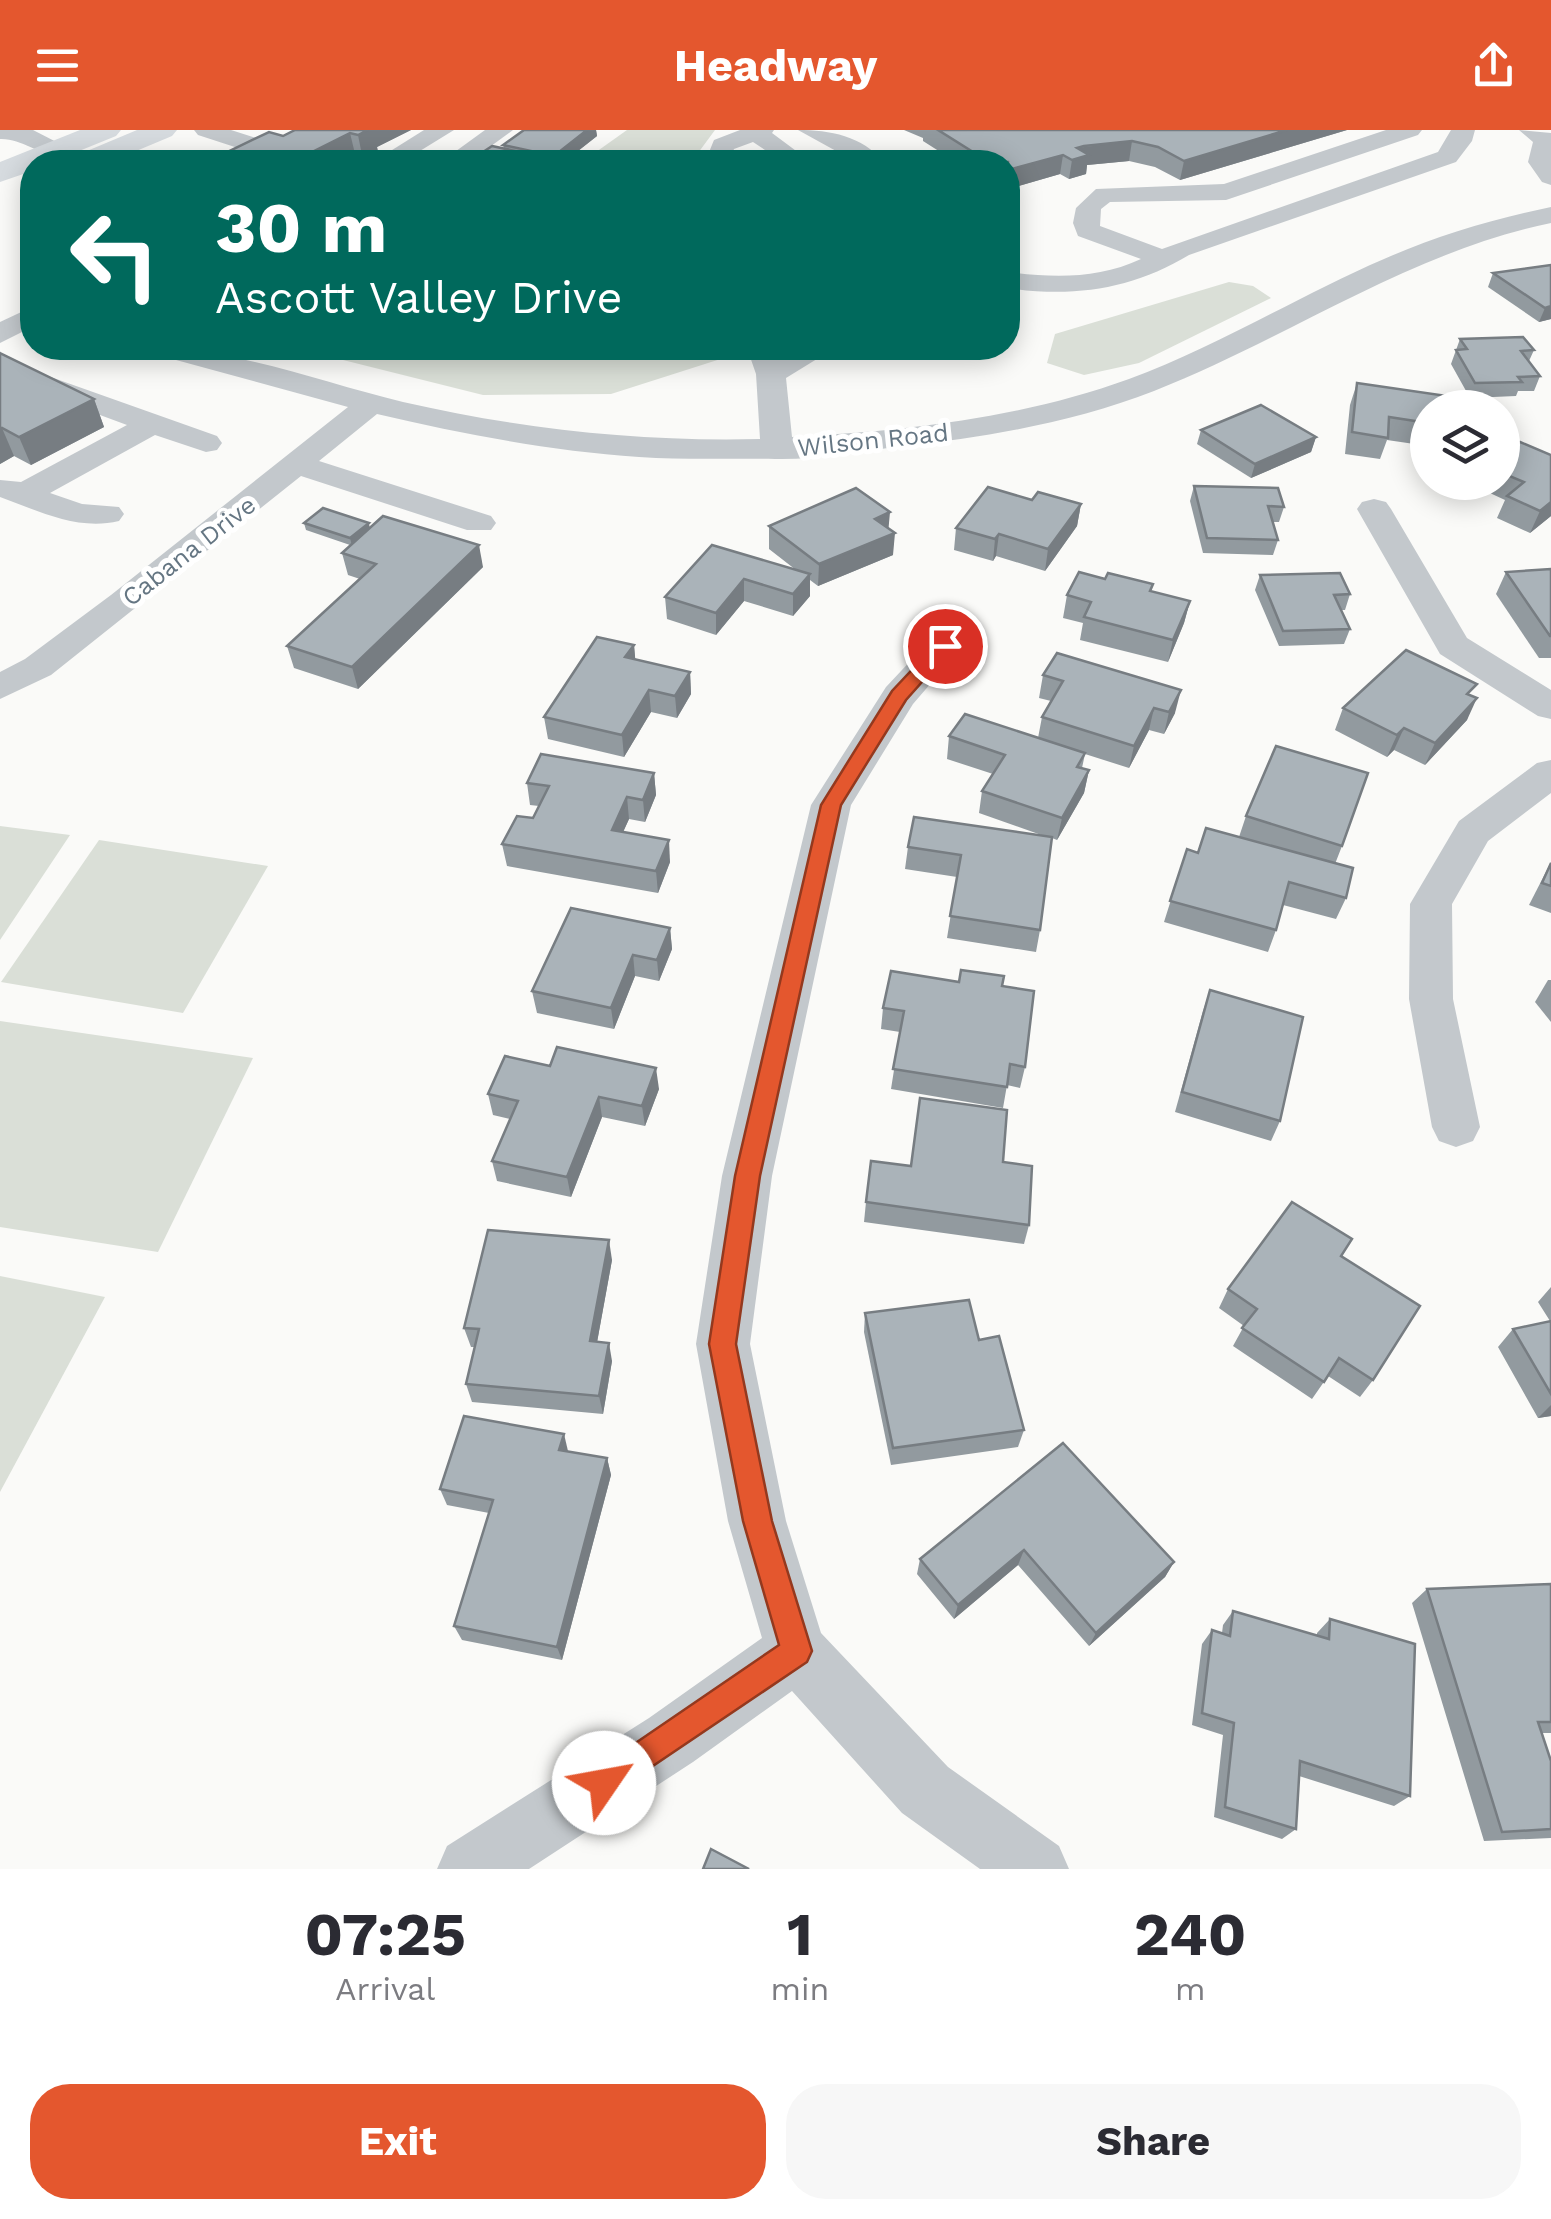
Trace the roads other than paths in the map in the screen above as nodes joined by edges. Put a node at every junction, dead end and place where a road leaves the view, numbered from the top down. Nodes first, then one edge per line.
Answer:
1 (106, 130) edge
2 (162, 130) edge
3 (206, 130) edge
4 (442, 130) edge
5 (501, 130) edge
6 (810, 130) edge
7 (1410, 130) edge
8 (1463, 130) edge
9 (1532, 130) edge
10 (1, 131) edge
11 (758, 131) edge
12 (288, 137) edge
13 (263, 148) junction
14 (58, 150) edge
15 (80, 150) edge
16 (93, 150) edge
17 (259, 150) edge
18 (406, 150) edge
19 (470, 150) edge
20 (722, 150) edge
21 (783, 150) edge
22 (854, 150) edge
23 (1551, 177) edge
24 (1551, 214) edge
25 (1165, 259) junction
26 (1020, 282) edge
27 (244, 360) edge
28 (766, 361) edge
29 (0, 368) edge
30 (370, 404) junction
31 (152, 424) junction
32 (206, 443) dead end
33 (777, 450) junction
34 (298, 465) junction
35 (12, 490) edge
36 (1374, 509) dead end
37 (108, 514) dead end
38 (479, 523) dead end
39 (945, 646) dead end
40 (0, 688) edge
41 (1551, 708) edge
42 (1551, 773) edge
43 (1456, 1127) dead end
44 (796, 1651) junction
45 (470, 1869) edge
46 (1036, 1869) edge

1 - 15 highway
2 - 16 highway
3 - 13 street
4 - 18 street
5 - 19 street
6 - 22 street
7 - 25 street
8 - 25 street
9 - 23 street
10 - 14 street
11 - 20 street
11 - 21 street
12 - 13 street
13 - 17 street
24 - 33 street, Wilson Road
25 - 26 street
27 - 30 street, Wilson Road
28 - 33 street
29 - 31 street
30 - 33 street, Wilson Road
30 - 34 street, Cabana Drive
31 - 32 street
31 - 35 street
34 - 38 street
34 - 40 street, Cabana Drive
35 - 37 street
36 - 41 street
39 - 44 street
42 - 43 street
44 - 45 street
44 - 46 street

